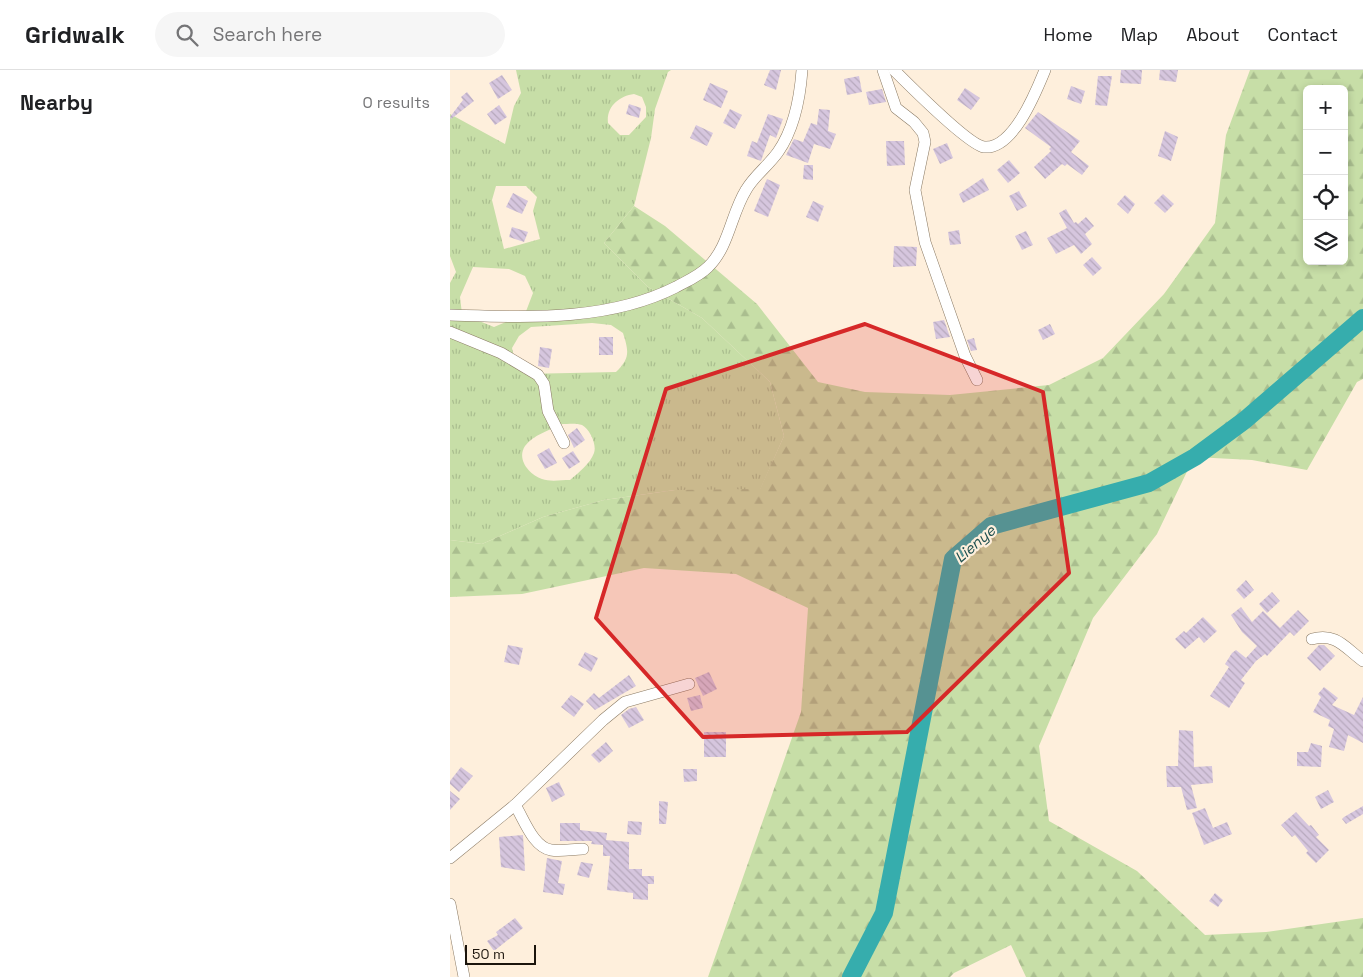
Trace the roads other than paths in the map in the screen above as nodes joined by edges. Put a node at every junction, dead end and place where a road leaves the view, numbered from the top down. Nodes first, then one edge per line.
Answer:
1 (802, 70) edge
2 (882, 70) edge
3 (894, 70) edge
4 (1045, 70) edge
5 (450, 315) edge
6 (450, 332) edge
7 (977, 380) dead end
8 (564, 442) dead end
9 (1312, 639) dead end
10 (1363, 661) edge
11 (689, 684) dead end
12 (515, 805) junction
13 (583, 849) dead end
14 (450, 858) edge
15 (450, 904) edge
16 (464, 977) edge

1 - 5 street
2 - 7 street
3 - 4 street
6 - 8 street
9 - 10 street
11 - 12 street
12 - 13 street
12 - 14 street
15 - 16 street

